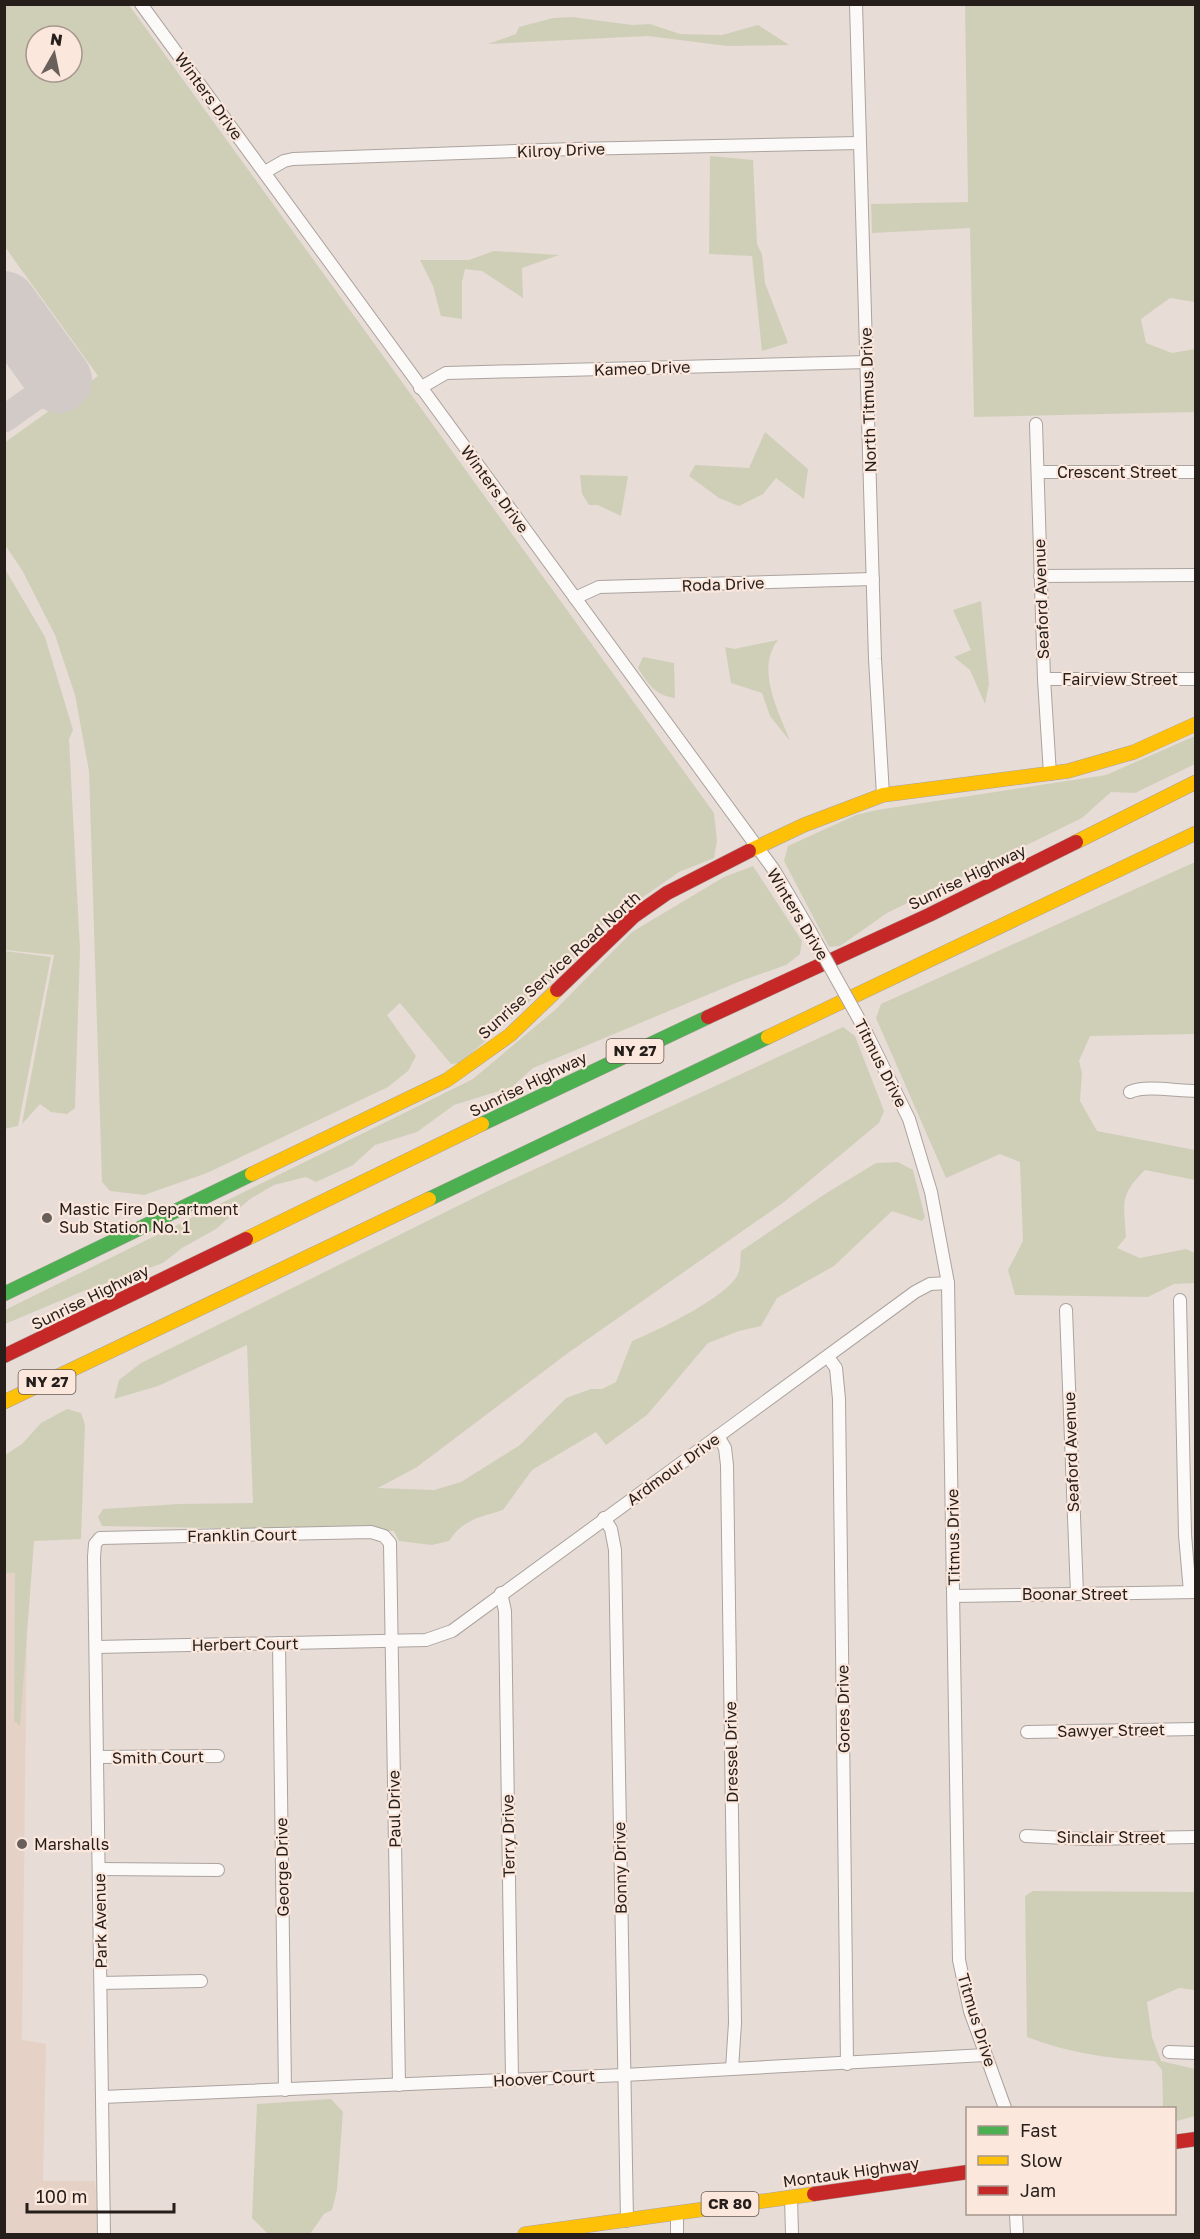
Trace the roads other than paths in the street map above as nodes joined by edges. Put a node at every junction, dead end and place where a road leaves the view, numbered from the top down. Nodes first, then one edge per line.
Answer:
1 (141, 4) edge
2 (856, 4) edge
3 (860, 143) junction
4 (265, 172) junction
5 (868, 362) junction
6 (420, 388) junction
7 (1036, 424) dead end
8 (1038, 472) junction
9 (1196, 472) edge
10 (1196, 575) edge
11 (1040, 576) junction
12 (873, 579) junction
13 (575, 598) junction
14 (1044, 679) junction
15 (1196, 679) edge
16 (1196, 724) edge
17 (1050, 774) junction
18 (1196, 782) edge
19 (883, 795) junction
20 (1196, 833) edge
21 (756, 849) junction
22 (838, 981) joint
23 (1196, 1091) edge
24 (1130, 1092) dead end
25 (948, 1283) junction
26 (4, 1294) edge
27 (1180, 1300) dead end
28 (1065, 1310) dead end
29 (4, 1356) edge
30 (828, 1357) junction
31 (4, 1402) edge
32 (718, 1436) junction
33 (604, 1518) junction
34 (384, 1536) joint
35 (100, 1538) joint
36 (1193, 1592) edge
37 (501, 1593) junction
38 (1077, 1594) junction
39 (954, 1596) junction
40 (393, 1641) junction
41 (279, 1643) junction
42 (97, 1647) junction
43 (1196, 1729) edge
44 (1027, 1732) dead end
45 (218, 1756) dead end
46 (97, 1758) junction
47 (1026, 1836) dead end
48 (1196, 1837) edge
49 (99, 1869) junction
50 (218, 1870) dead end
51 (201, 1981) dead end
52 (101, 1983) junction
53 (1169, 2052) dead end
54 (1196, 2053) edge
55 (985, 2055) junction
56 (847, 2064) junction
57 (732, 2069) junction
58 (624, 2075) junction
59 (512, 2079) junction
60 (399, 2085) junction
61 (285, 2090) junction
62 (102, 2097) junction
63 (1004, 2107) edge
64 (1196, 2139) edge
65 (1176, 2142) edge
66 (966, 2172) edge
67 (791, 2197) junction
68 (677, 2213) junction
69 (1016, 2215) edge
70 (627, 2221) junction
71 (104, 2235) edge
72 (525, 2235) edge
73 (676, 2235) edge
74 (792, 2235) edge
75 (1017, 2235) edge

1 - 4 street, Winters Drive
2 - 3 street, North Titmus Drive
3 - 4 street, Kilroy Drive
3 - 5 street, North Titmus Drive
4 - 6 street, Winters Drive
5 - 6 street, Kameo Drive
5 - 12 street, North Titmus Drive
6 - 13 street, Winters Drive
7 - 8 street, Seaford Avenue
8 - 9 street, Crescent Street
8 - 11 street, Seaford Avenue
10 - 11 street
11 - 14 street, Seaford Avenue
12 - 13 street, Roda Drive
12 - 19 street, North Titmus Drive
13 - 21 street, Winters Drive
14 - 15 street, Fairview Street
14 - 17 street, Seaford Avenue
16 - 17 main road, Sunrise Service Road North
17 - 19 main road, Sunrise Service Road North
18 - 29 main road, Sunrise Highway / NY 27
19 - 21 main road, Sunrise Service Road North
20 - 31 main road, NY 27
21 - 22 street, Winters Drive, bridge
21 - 26 main road, Sunrise Service Road North
22 - 25 street, Titmus Drive, bridge
23 - 24 street
25 - 30 street, Ardmour Drive
25 - 39 street, Titmus Drive
27 - 36 street
28 - 38 street, Seaford Avenue
30 - 32 street, Ardmour Drive
30 - 56 street, Gores Drive
32 - 33 street, Ardmour Drive
32 - 57 street, Dressel Drive
33 - 37 street, Ardmour Drive
33 - 58 street, Bonny Drive
34 - 35 street, Franklin Court
34 - 40 street, Paul Drive
35 - 42 street, Park Avenue
36 - 38 street, Boonar Street
37 - 40 street, Ardmour Drive
37 - 59 street, Terry Drive
38 - 39 street, Boonar Street
39 - 55 street, Titmus Drive
40 - 41 street, Herbert Court
40 - 60 street, Paul Drive
41 - 42 street, Herbert Court
41 - 61 street, George Drive
42 - 46 street, Park Avenue
43 - 44 street, Sawyer Street
45 - 46 street, Smith Court
46 - 49 street, Park Avenue
47 - 48 street, Sinclair Street
49 - 50 street
49 - 52 street, Park Avenue
51 - 52 street
52 - 62 street, Park Avenue
53 - 54 street
55 - 56 street, Hoover Court
55 - 63 street, Titmus Drive
56 - 57 street, Hoover Court
57 - 58 street, Hoover Court
58 - 59 street, Hoover Court
58 - 70 street, Bonny Drive
59 - 60 street, Hoover Court
60 - 61 street, Hoover Court
61 - 62 street, Hoover Court
62 - 71 street, Park Avenue
64 - 65 main road
66 - 67 main road, Montauk Highway / CR 80
67 - 68 main road, Montauk Highway / CR 80
67 - 74 street
68 - 70 main road, Montauk Highway / CR 80
68 - 73 street
69 - 75 street
70 - 72 main road, Montauk Highway / CR 80

